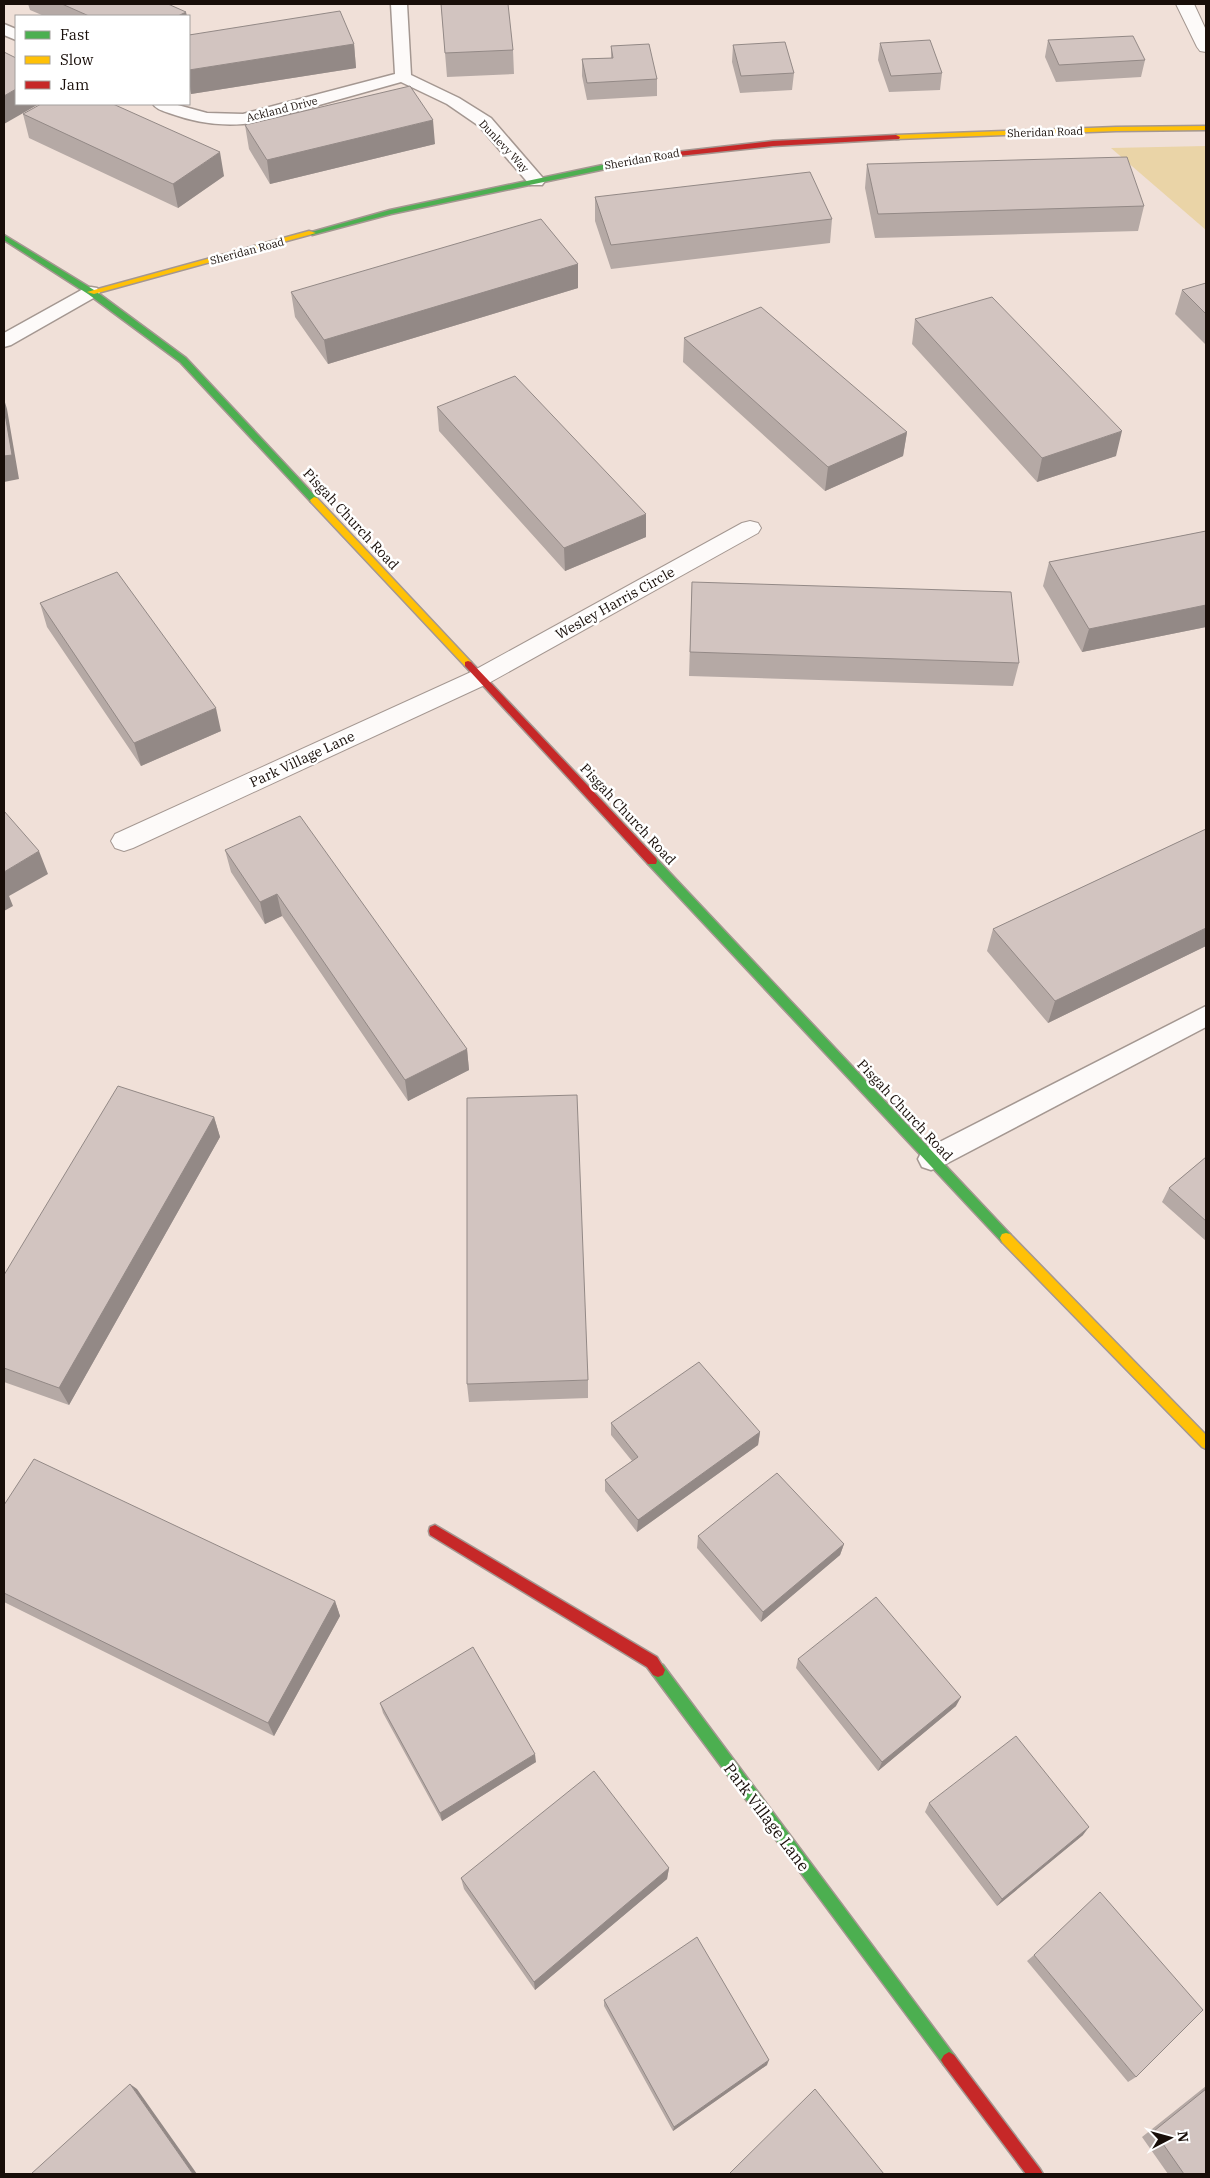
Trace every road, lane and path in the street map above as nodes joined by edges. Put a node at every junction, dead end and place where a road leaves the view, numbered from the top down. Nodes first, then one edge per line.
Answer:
1 (399, 4) edge
2 (1185, 4) edge
3 (1206, 47) edge
4 (404, 77) junction
5 (163, 105) edge
6 (1206, 128) edge
7 (536, 181) junction
8 (4, 237) edge
9 (91, 292) junction
10 (4, 341) edge
11 (750, 528) dead end
12 (479, 678) junction
13 (124, 841) dead end
14 (1206, 1016) edge
15 (931, 1159) junction
16 (1206, 1442) edge
17 (435, 1531) dead end
18 (1035, 2174) edge

1 - 4 lane
2 - 3 street
4 - 5 lane, Ackland Drive
4 - 7 lane, Dunlevy Way
6 - 7 street, Sheridan Road
7 - 9 street, Sheridan Road
8 - 9 street, Pisgah Church Road
9 - 10 lane
9 - 12 street, Pisgah Church Road
11 - 12 street, Wesley Harris Circle
12 - 13 street, Park Village Lane
12 - 15 street, Pisgah Church Road
14 - 15 lane
15 - 16 street, Pisgah Church Road
17 - 18 street, Park Village Lane

